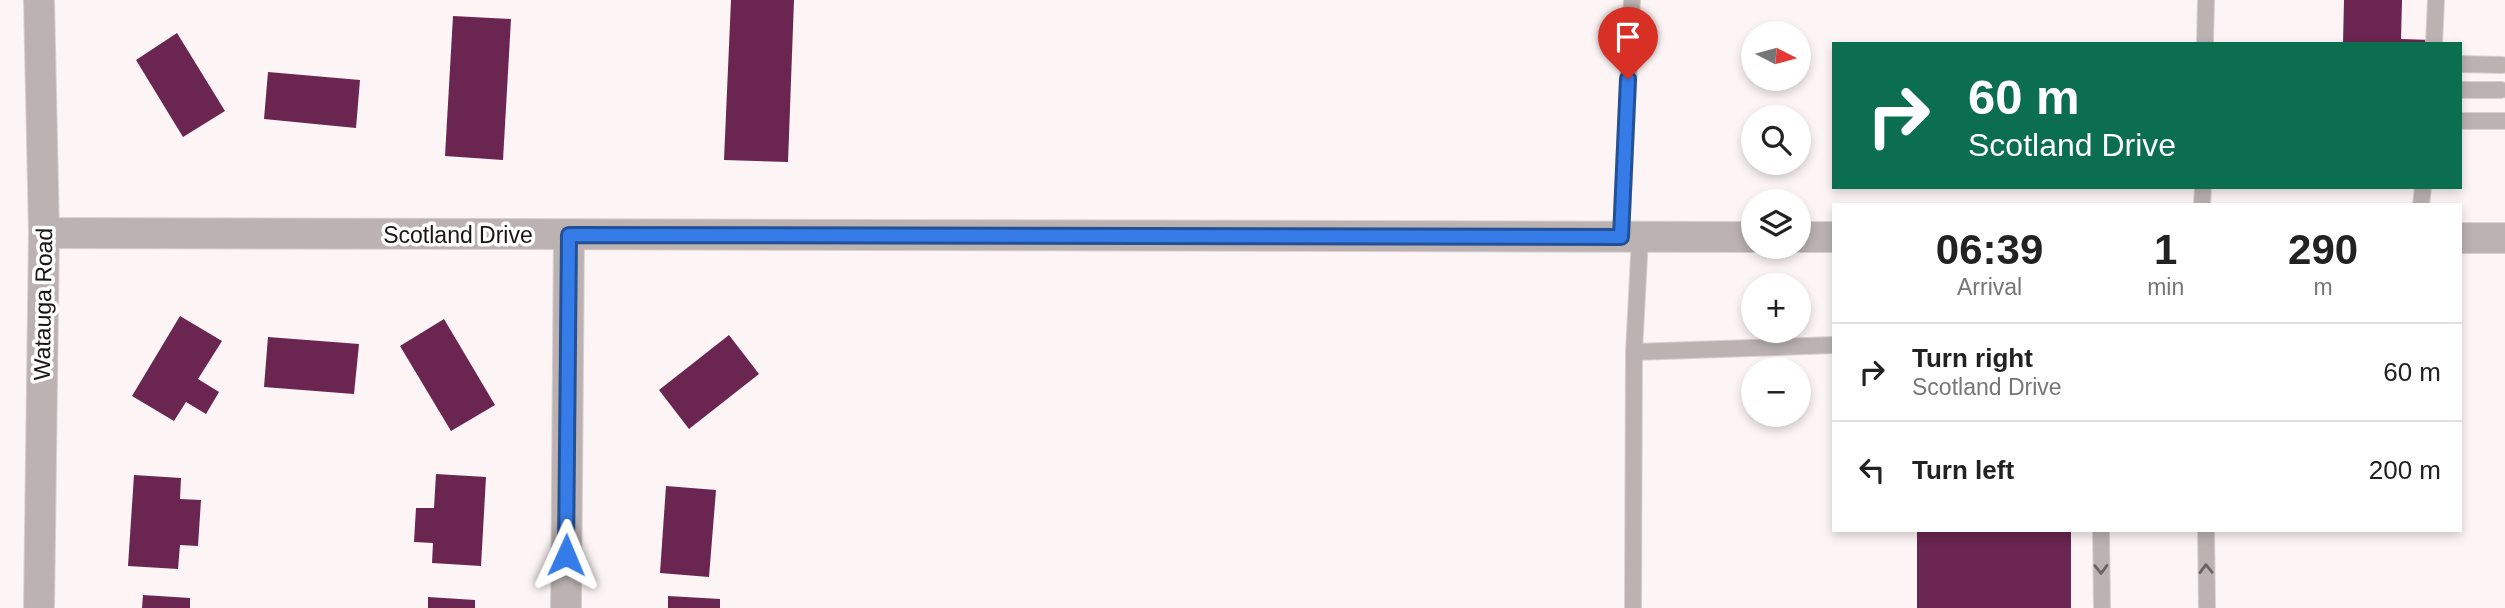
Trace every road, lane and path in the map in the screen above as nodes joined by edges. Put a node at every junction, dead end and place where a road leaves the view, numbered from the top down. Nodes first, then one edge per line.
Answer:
1 (39, 0) edge
2 (1632, 0) edge
3 (2206, 0) edge
4 (2436, 0) edge
5 (2205, 42) edge
6 (2434, 42) edge
7 (2462, 64) edge
8 (2502, 65) dead end
9 (2462, 89) edge
10 (2501, 90) dead end
11 (2462, 121) edge
12 (2505, 121) edge
13 (44, 233) junction
14 (569, 235) junction
15 (1630, 237) junction
16 (1741, 237) edge
17 (1811, 237) edge
18 (1832, 237) edge
19 (2462, 238) edge
20 (2505, 238) edge
21 (1832, 345) edge
22 (1633, 352) junction
23 (2101, 532) edge
24 (2206, 532) edge
25 (39, 608) edge
26 (566, 608) edge
27 (1633, 608) edge
28 (2102, 608) edge
29 (2207, 608) edge

1 - 13 street, Watauga Road
2 - 15 lane
3 - 5 lane
4 - 6 lane
7 - 8 lane
9 - 10 lane
11 - 12 lane
13 - 14 street, Scotland Drive
13 - 25 street, Watauga Road
14 - 15 street, Scotland Drive
14 - 26 street
15 - 16 street, Scotland Drive
15 - 22 lane
17 - 18 street
19 - 20 street
21 - 22 lane
22 - 27 lane
23 -> 28 lane
29 -> 24 lane

